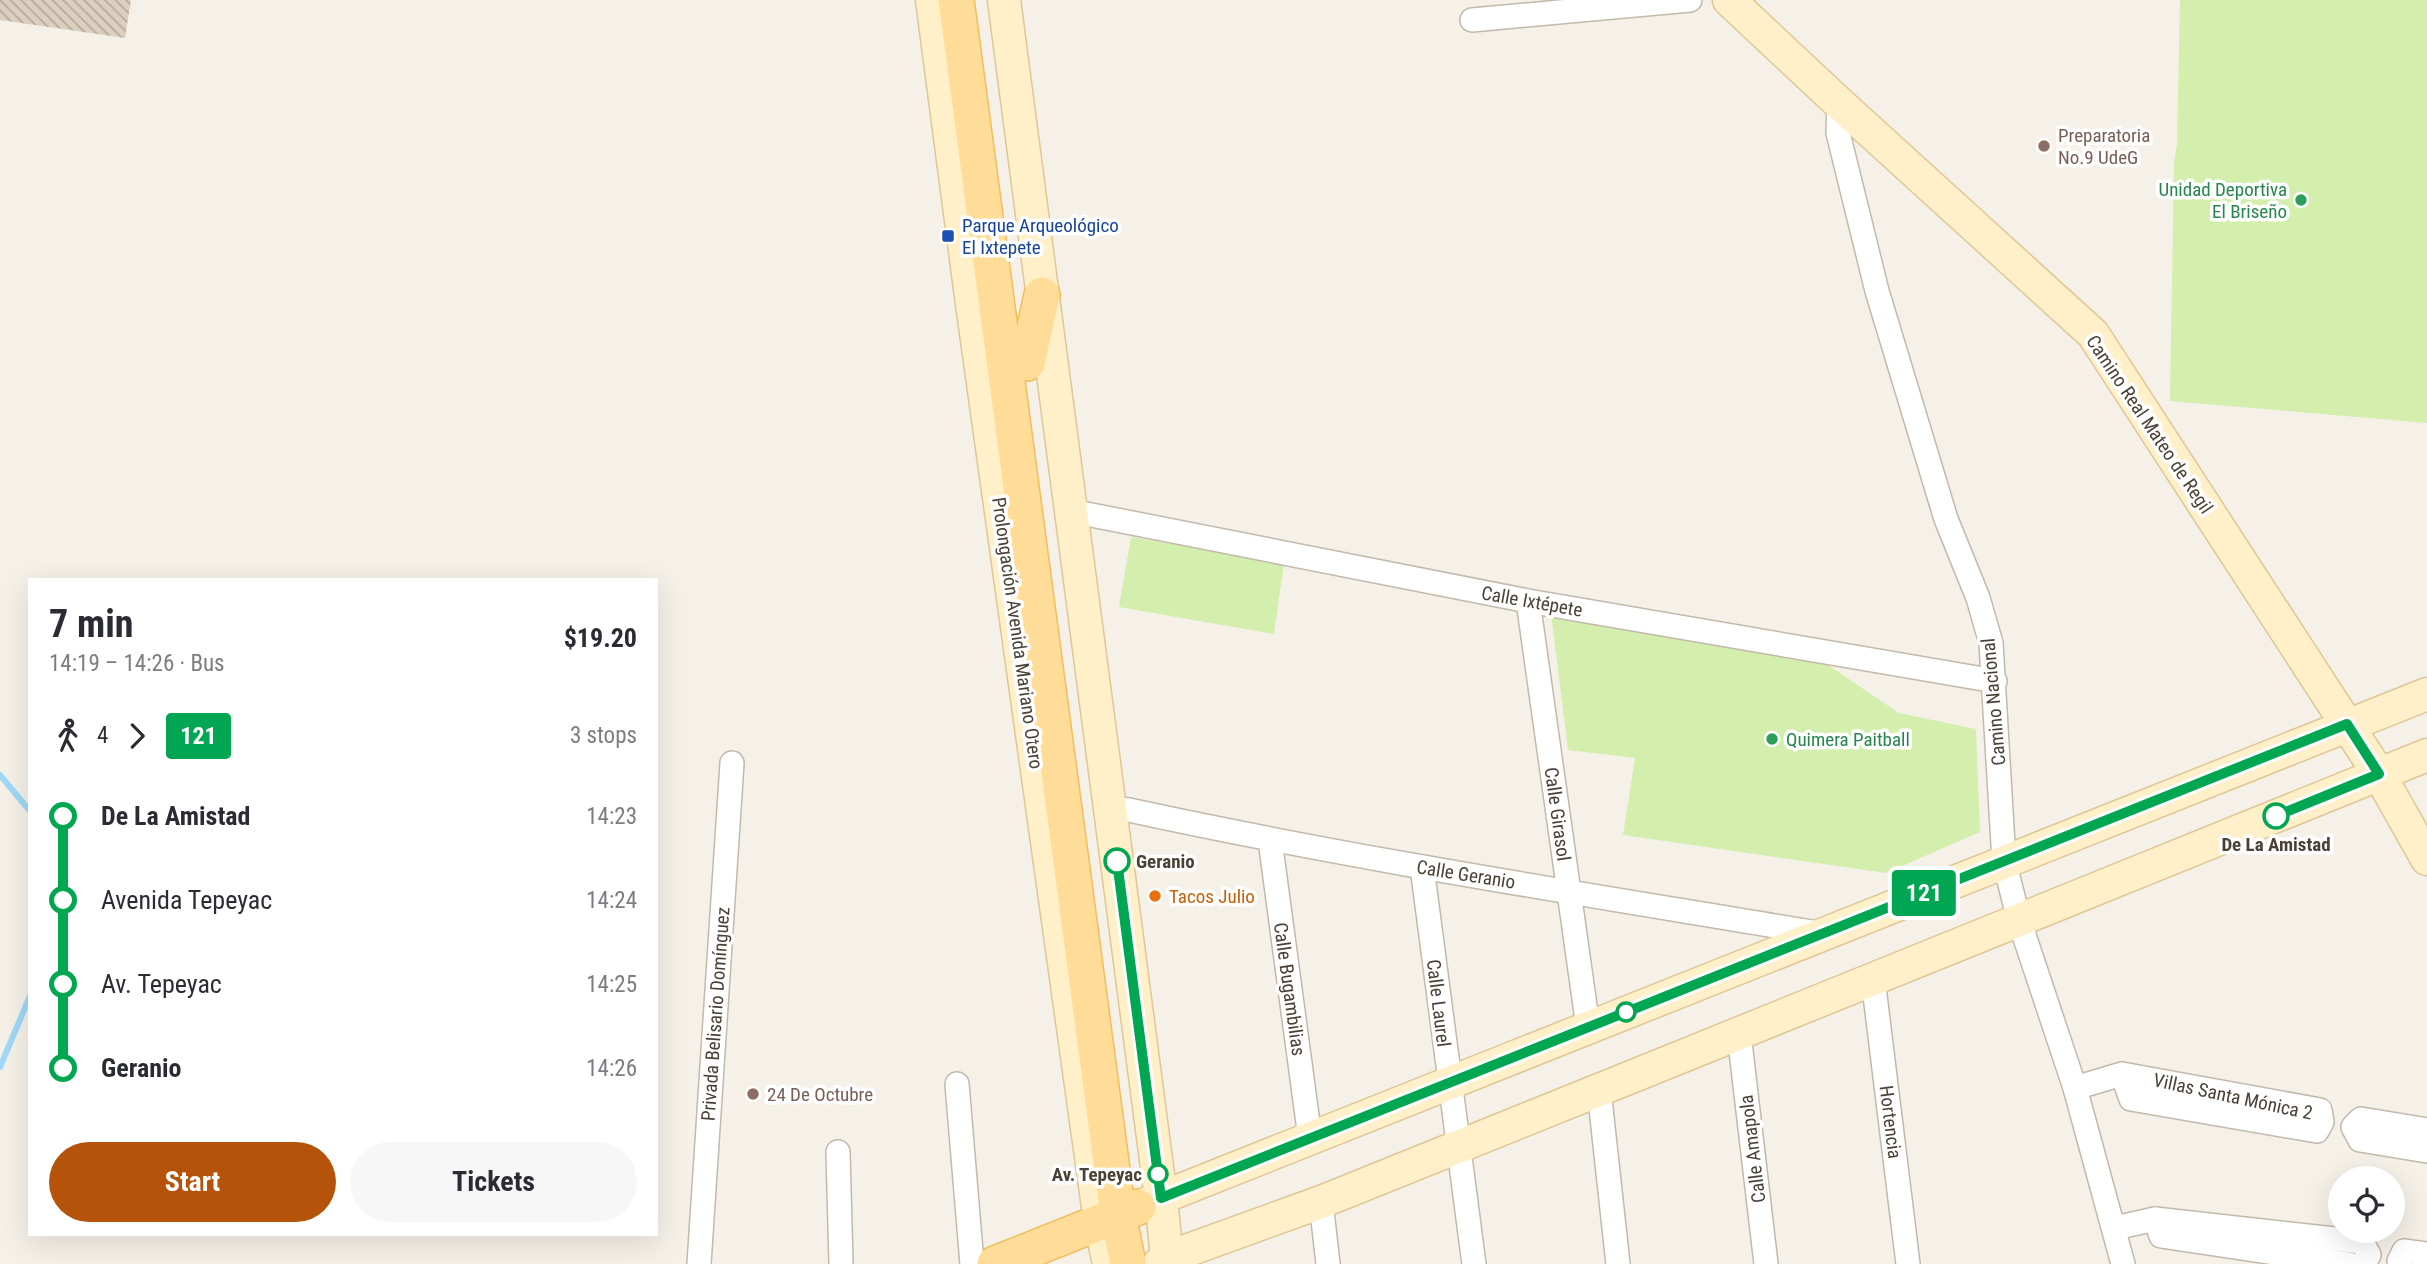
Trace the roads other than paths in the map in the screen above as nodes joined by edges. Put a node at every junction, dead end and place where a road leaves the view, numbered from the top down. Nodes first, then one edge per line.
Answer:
1 (932, 0) edge
2 (956, 0) edge
3 (979, 0) edge
4 (1004, 0) edge
5 (1690, 0) edge
6 (1729, 0) edge
7 (1472, 20) dead end
8 (1839, 103) junction
9 (1042, 295) junction
10 (972, 304) junction
11 (1015, 364) junction
12 (1071, 511) junction
13 (1528, 601) junction
14 (1995, 681) junction
15 (2427, 694) edge
16 (2347, 724) junction
17 (2427, 755) edge
18 (732, 763) dead end
19 (2379, 774) junction
20 (1110, 808) junction
21 (1270, 840) junction
22 (2427, 859) edge
23 (2004, 861) junction
24 (1422, 867) junction
25 (1569, 891) junction
26 (2019, 920) junction
27 (1823, 934) junction
28 (1873, 979) junction
29 (1588, 1027) junction
30 (1739, 1034) junction
31 (1450, 1083) junction
32 (957, 1084) dead end
33 (2075, 1088) junction
34 (1599, 1090) junction
35 (2222, 1103) dead end
36 (2427, 1130) edge
37 (1310, 1139) junction
38 (1458, 1147) junction
39 (2427, 1151) edge
40 (838, 1152) dead end
41 (1321, 1202) junction
42 (1129, 1211) junction
43 (2115, 1228) junction
44 (2271, 1242) junction
45 (2427, 1254) edge
46 (1158, 1262) edge
47 (699, 1264) edge
48 (841, 1264) edge
49 (972, 1264) edge
50 (995, 1264) edge
51 (1109, 1264) edge
52 (1128, 1264) edge
53 (1328, 1264) edge
54 (1474, 1264) edge
55 (1618, 1264) edge
56 (1766, 1264) edge
57 (1908, 1264) edge
58 (2123, 1264) edge
59 (2349, 1264) edge
60 (2363, 1264) edge
61 (2400, 1264) edge

1 - 10 street, Prolongación Avenida Mariano Otero
2 - 11 main road, Prolongación Avenida Mariano Otero
3 - 11 main road, Prolongación Avenida Mariano Otero
4 - 9 street, Prolongación Avenida Mariano Otero
5 - 7 street
6 - 8 street, Camino Real Mateo de Regil
8 - 14 street, Camino Nacional
8 - 16 street, Camino Real Mateo de Regil
9 - 11 main road
9 - 12 street, Prolongación Avenida Mariano Otero
10 - 11 main road
10 - 42 street, Prolongación Avenida Mariano Otero
11 - 42 main road, Prolongación Avenida Mariano Otero
12 - 13 street, Calle Ixtépete
12 - 20 street, Prolongación Avenida Mariano Otero
13 - 14 street, Calle Ixtépete
13 - 25 street, Calle Girasol
14 - 23 street, Camino Nacional
15 - 16 street
16 - 19 street, Camino Real Mateo de Regil
16 - 23 street
17 - 19 street
18 - 47 street, Privada Belisario Domínguez
19 - 22 street, Camino Real Mateo de Regil
19 - 26 street
20 - 21 street, Calle Geranio
20 - 42 street, Prolongación Avenida Mariano Otero
21 - 24 street, Calle Geranio
21 - 37 street, Calle Bugambilias
23 - 26 street, Camino Nacional
23 - 27 street
24 - 25 street, Calle Geranio
24 - 31 street, Calle Laurel
25 - 27 street, Calle Geranio
25 - 29 street, Calle Girasol
26 - 28 street
26 - 33 street, Camino Nacional
27 - 29 street
28 - 30 street
28 - 57 street, Hortencia
29 - 31 street
30 - 34 street
30 - 56 street, Calle Amapola
31 - 37 street
31 - 38 street, Calle Laurel
32 - 49 street
33 - 35 street, Villas Santa Mónica 2
33 - 43 street, Camino Nacional
34 - 38 street
34 - 55 street
36 - 39 street
37 - 42 street
38 - 41 street
38 - 54 street, Calle Laurel
40 - 48 street
41 - 46 street
41 - 53 street
42 - 46 main road, Prolongación Avenida Mariano Otero
42 - 50 main road
42 - 51 street, Prolongación Avenida Mariano Otero
42 - 52 main road, Prolongación Avenida Mariano Otero
43 - 44 street
43 - 58 street, Camino Nacional
44 - 59 street
44 - 60 street
45 - 61 street

